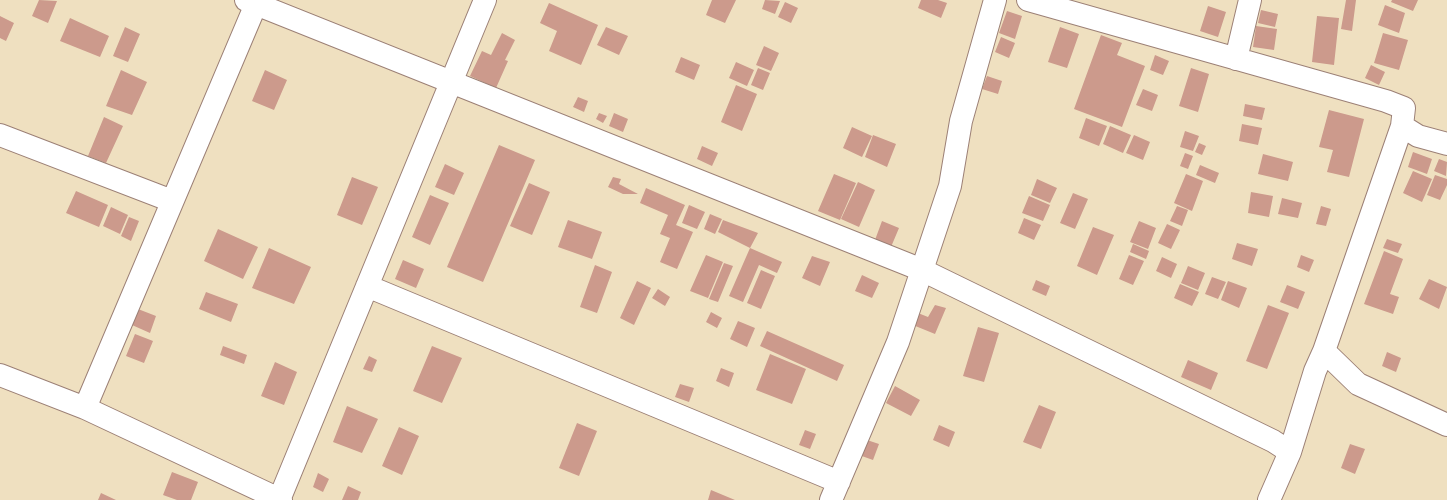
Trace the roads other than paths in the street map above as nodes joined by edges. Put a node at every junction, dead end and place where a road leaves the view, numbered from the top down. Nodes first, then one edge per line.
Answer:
1 (485, 0) edge
2 (995, 0) edge
3 (1028, 0) edge
4 (1250, 0) edge
5 (251, 2) edge
6 (1236, 59) junction
7 (450, 82) junction
8 (1402, 126) junction
9 (0, 135) edge
10 (1447, 144) edge
11 (172, 201) junction
12 (922, 270) junction
13 (367, 286) junction
14 (1324, 351) junction
15 (0, 375) edge
16 (85, 408) junction
17 (1447, 425) edge
18 (1290, 452) junction
19 (835, 491) edge
20 (280, 500) edge
21 (1269, 500) edge

1 - 7 street
2 - 12 street
3 - 6 street
4 - 6 street
5 - 7 street
5 - 11 street
6 - 8 street
7 - 12 street
7 - 13 street
8 - 10 street
8 - 14 street
9 - 11 street
11 - 16 street
12 - 18 street
12 - 19 street
13 - 19 street
13 - 20 street
14 - 17 street
14 - 18 street
15 - 16 street
16 - 20 street
18 - 21 street

